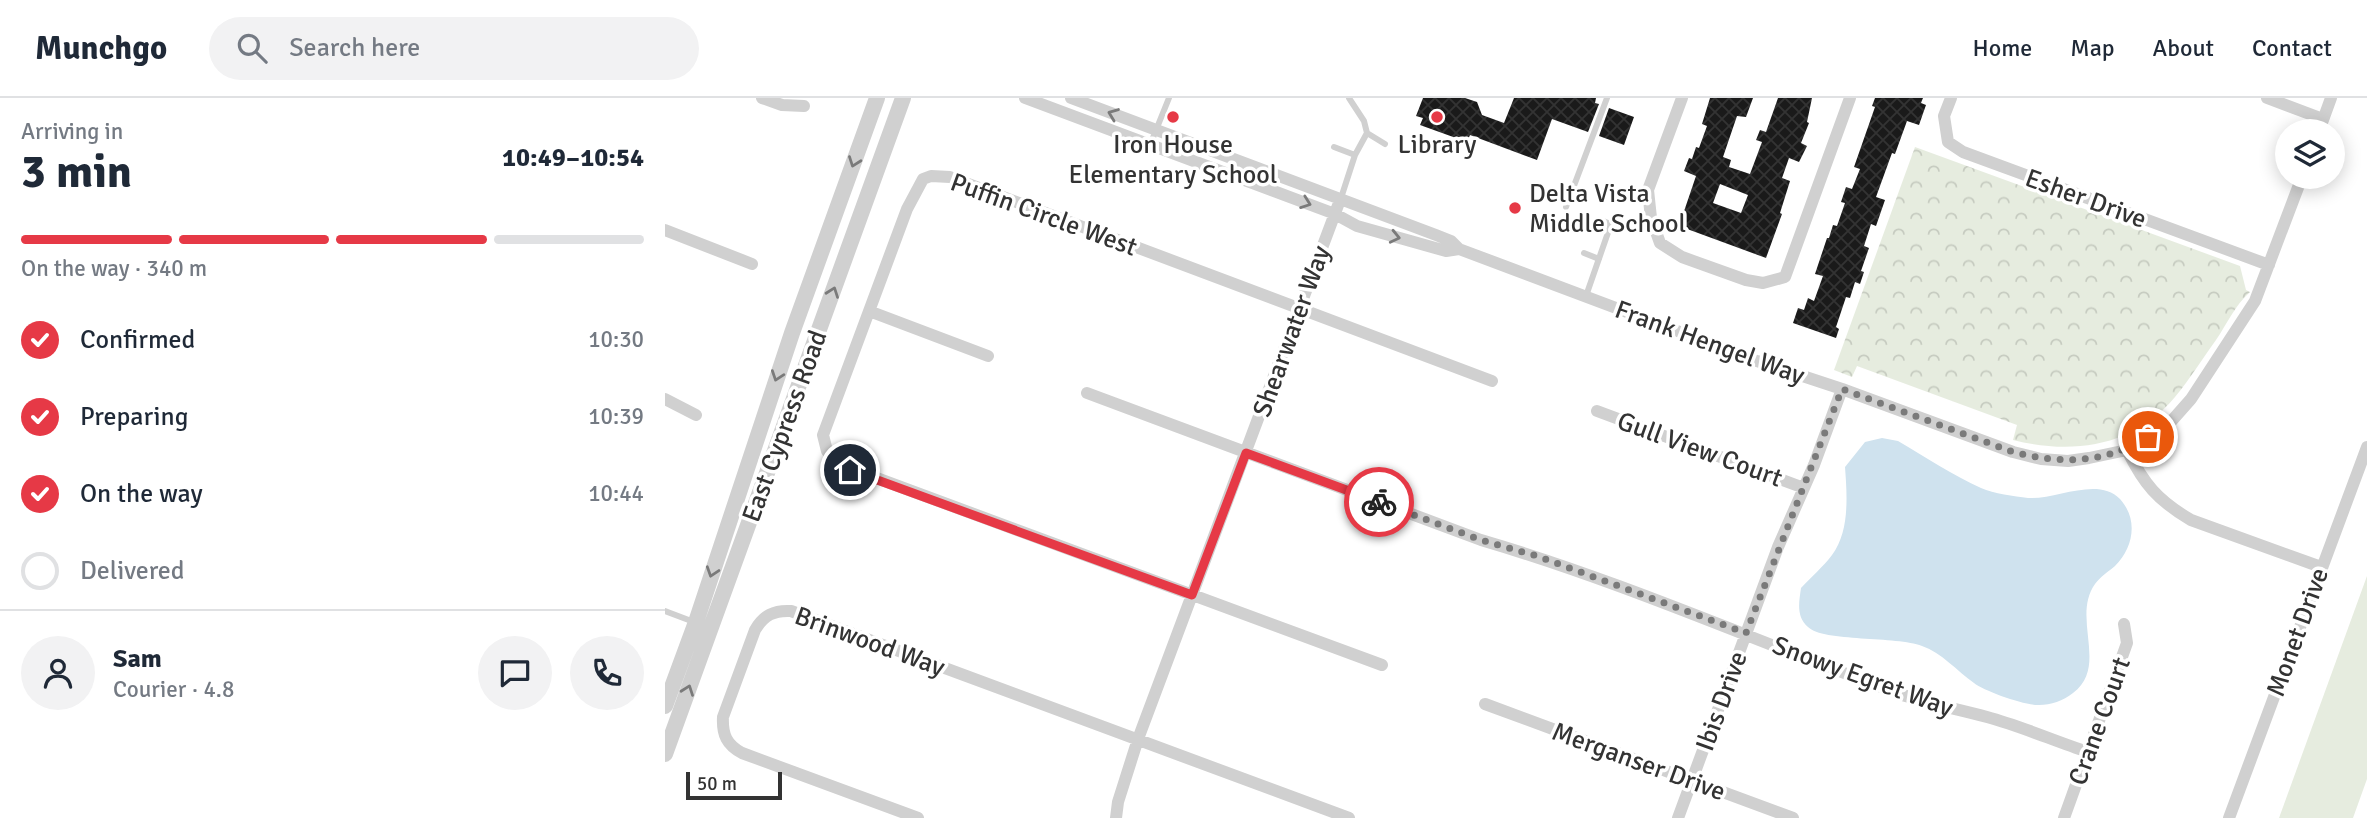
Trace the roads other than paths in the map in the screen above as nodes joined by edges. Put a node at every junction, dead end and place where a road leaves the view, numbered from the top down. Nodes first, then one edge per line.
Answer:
1 (762, 98) edge
2 (877, 98) edge
3 (903, 98) edge
4 (1025, 98) edge
5 (1071, 98) edge
6 (1169, 98) edge
7 (1349, 98) edge
8 (1607, 98) edge
9 (1682, 98) edge
10 (1850, 98) edge
11 (1951, 98) edge
12 (2267, 98) edge
13 (2331, 98) edge
14 (804, 106) dead end
15 (2309, 119) edge
16 (2323, 119) edge
17 (1156, 131) junction
18 (1367, 133) junction
19 (1385, 144) dead end
20 (1150, 145) junction
21 (1334, 147) dead end
22 (1355, 155) junction
23 (2298, 189) edge
24 (1340, 200) junction
25 (1566, 207) dead end
26 (1335, 214) junction
27 (1603, 221) dead end
28 (665, 230) edge
29 (1459, 249) junction
30 (1584, 253) dead end
31 (1599, 259) junction
32 (752, 264) dead end
33 (2269, 265) junction
34 (1586, 296) junction
35 (1298, 307) junction
36 (869, 311) junction
37 (988, 356) dead end
38 (1492, 381) dead end
39 (1842, 389) junction
40 (1087, 393) dead end
41 (665, 400) edge
42 (1597, 411) dead end
43 (696, 415) dead end
44 (2367, 447) edge
45 (2127, 450) junction
46 (1246, 453) junction
47 (1804, 488) junction
48 (2321, 567) junction
49 (1192, 595) junction
50 (665, 611) edge
51 (695, 622) junction
52 (2124, 624) dead end
53 (1746, 633) junction
54 (1382, 665) dead end
55 (1485, 704) dead end
56 (665, 706) edge
57 (1138, 739) junction
58 (2088, 752) junction
59 (665, 754) edge
60 (1692, 780) junction
61 (1329, 814) edge
62 (918, 818) edge
63 (1116, 818) edge
64 (1349, 818) edge
65 (1678, 818) edge
66 (1793, 818) edge
67 (2064, 818) edge
68 (2229, 818) edge

1 - 14 street
2 -> 51 street, East Cypress Road
59 -> 3 street, East Cypress Road
4 - 20 street, Frank Hengel Way
17 -> 5 street, Frank Hengel Way
6 - 17 lane
7 - 18 lane
8 - 25 lane
9 - 10 street
11 - 33 street, Esher Drive
12 - 15 street
13 - 16 street
17 - 20 lane
17 - 24 street, Frank Hengel Way
18 - 19 lane
18 - 22 lane
20 -> 26 street, Frank Hengel Way
21 - 22 lane
22 - 24 lane
23 - 33 street, Frank Hengel Way
24 - 26 street, Shearwater Way
24 - 29 street, Frank Hengel Way
26 -> 29 street, Frank Hengel Way
26 - 35 street, Shearwater Way
27 - 31 lane
28 - 32 street
29 - 34 street, Frank Hengel Way
30 - 31 lane
31 - 34 lane
33 - 45 street, Frank Hengel Way
34 - 39 street, Frank Hengel Way
35 - 36 street, Puffin Circle West
35 - 38 street, Puffin Circle West
35 - 46 street, Shearwater Way
36 - 37 street
36 - 49 street, Puffin Circle West
39 - 45 street, Frank Hengel Way
39 - 47 street, Ibis Drive
40 - 46 street, Snowy Egret Way
41 - 43 street
42 - 47 street, Gull View Court
44 - 48 street, Monet Drive
45 - 48 street
46 - 49 street, Shearwater Way
46 - 53 street, Snowy Egret Way
47 - 53 street, Ibis Drive
48 - 68 street, Monet Drive
49 - 54 street, Puffin Circle West
49 - 57 street, Shearwater Way
50 - 51 lane
51 - 56 street, East Cypress Road
52 - 58 street, Crane Court
53 - 58 street, Snowy Egret Way
53 - 60 street, Ibis Drive
55 - 60 street, Merganser Drive
57 - 61 street, Brinwood Way
57 - 62 street, Brinwood Way
57 - 63 street, Shearwater Way
58 - 67 street, Crane Court
60 - 65 street, Ibis Drive
60 - 66 street, Merganser Drive
61 - 64 street, Brinwood Way

